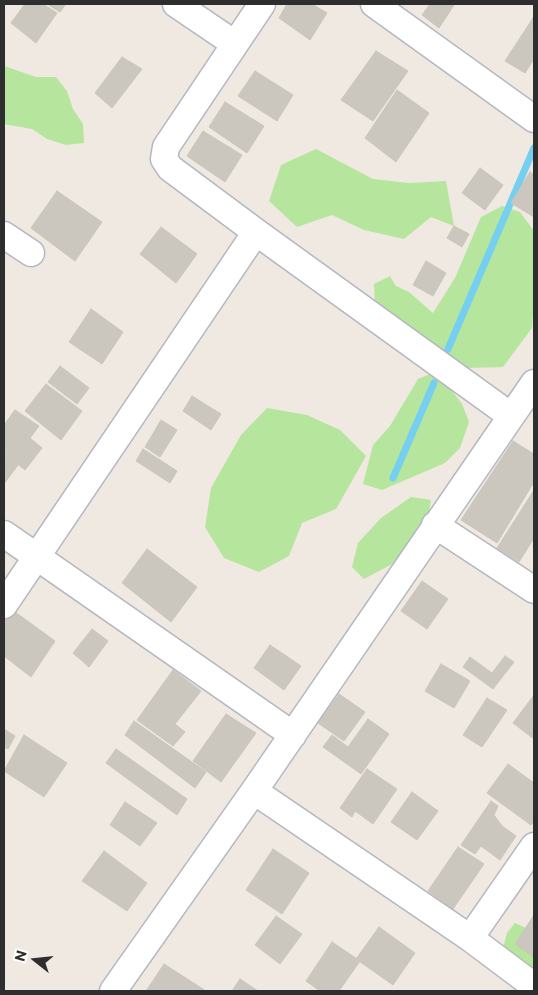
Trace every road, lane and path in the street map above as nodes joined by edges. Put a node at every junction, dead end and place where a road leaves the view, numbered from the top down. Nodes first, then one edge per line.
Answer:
1 (176, 4) edge
2 (262, 4) edge
3 (374, 4) edge
4 (234, 44) junction
5 (534, 119) edge
6 (256, 232) junction
7 (4, 234) edge
8 (31, 253) dead end
9 (534, 383) edge
10 (511, 416) junction
11 (435, 525) junction
12 (4, 534) edge
13 (36, 556) junction
14 (534, 590) edge
15 (4, 605) edge
16 (293, 734) junction
17 (254, 791) junction
18 (534, 846) edge
19 (470, 938) junction
20 (534, 986) edge
21 (113, 991) edge

1 - 4 street
2 - 4 street
3 - 5 street
4 - 6 street
6 - 10 street
6 - 13 street
7 - 8 street
9 - 10 street
10 - 11 street
11 - 14 street
11 - 16 street
12 - 13 street
13 - 15 street
13 - 16 street
16 - 17 street
17 - 19 street
17 - 21 street
18 - 19 street
19 - 20 street

